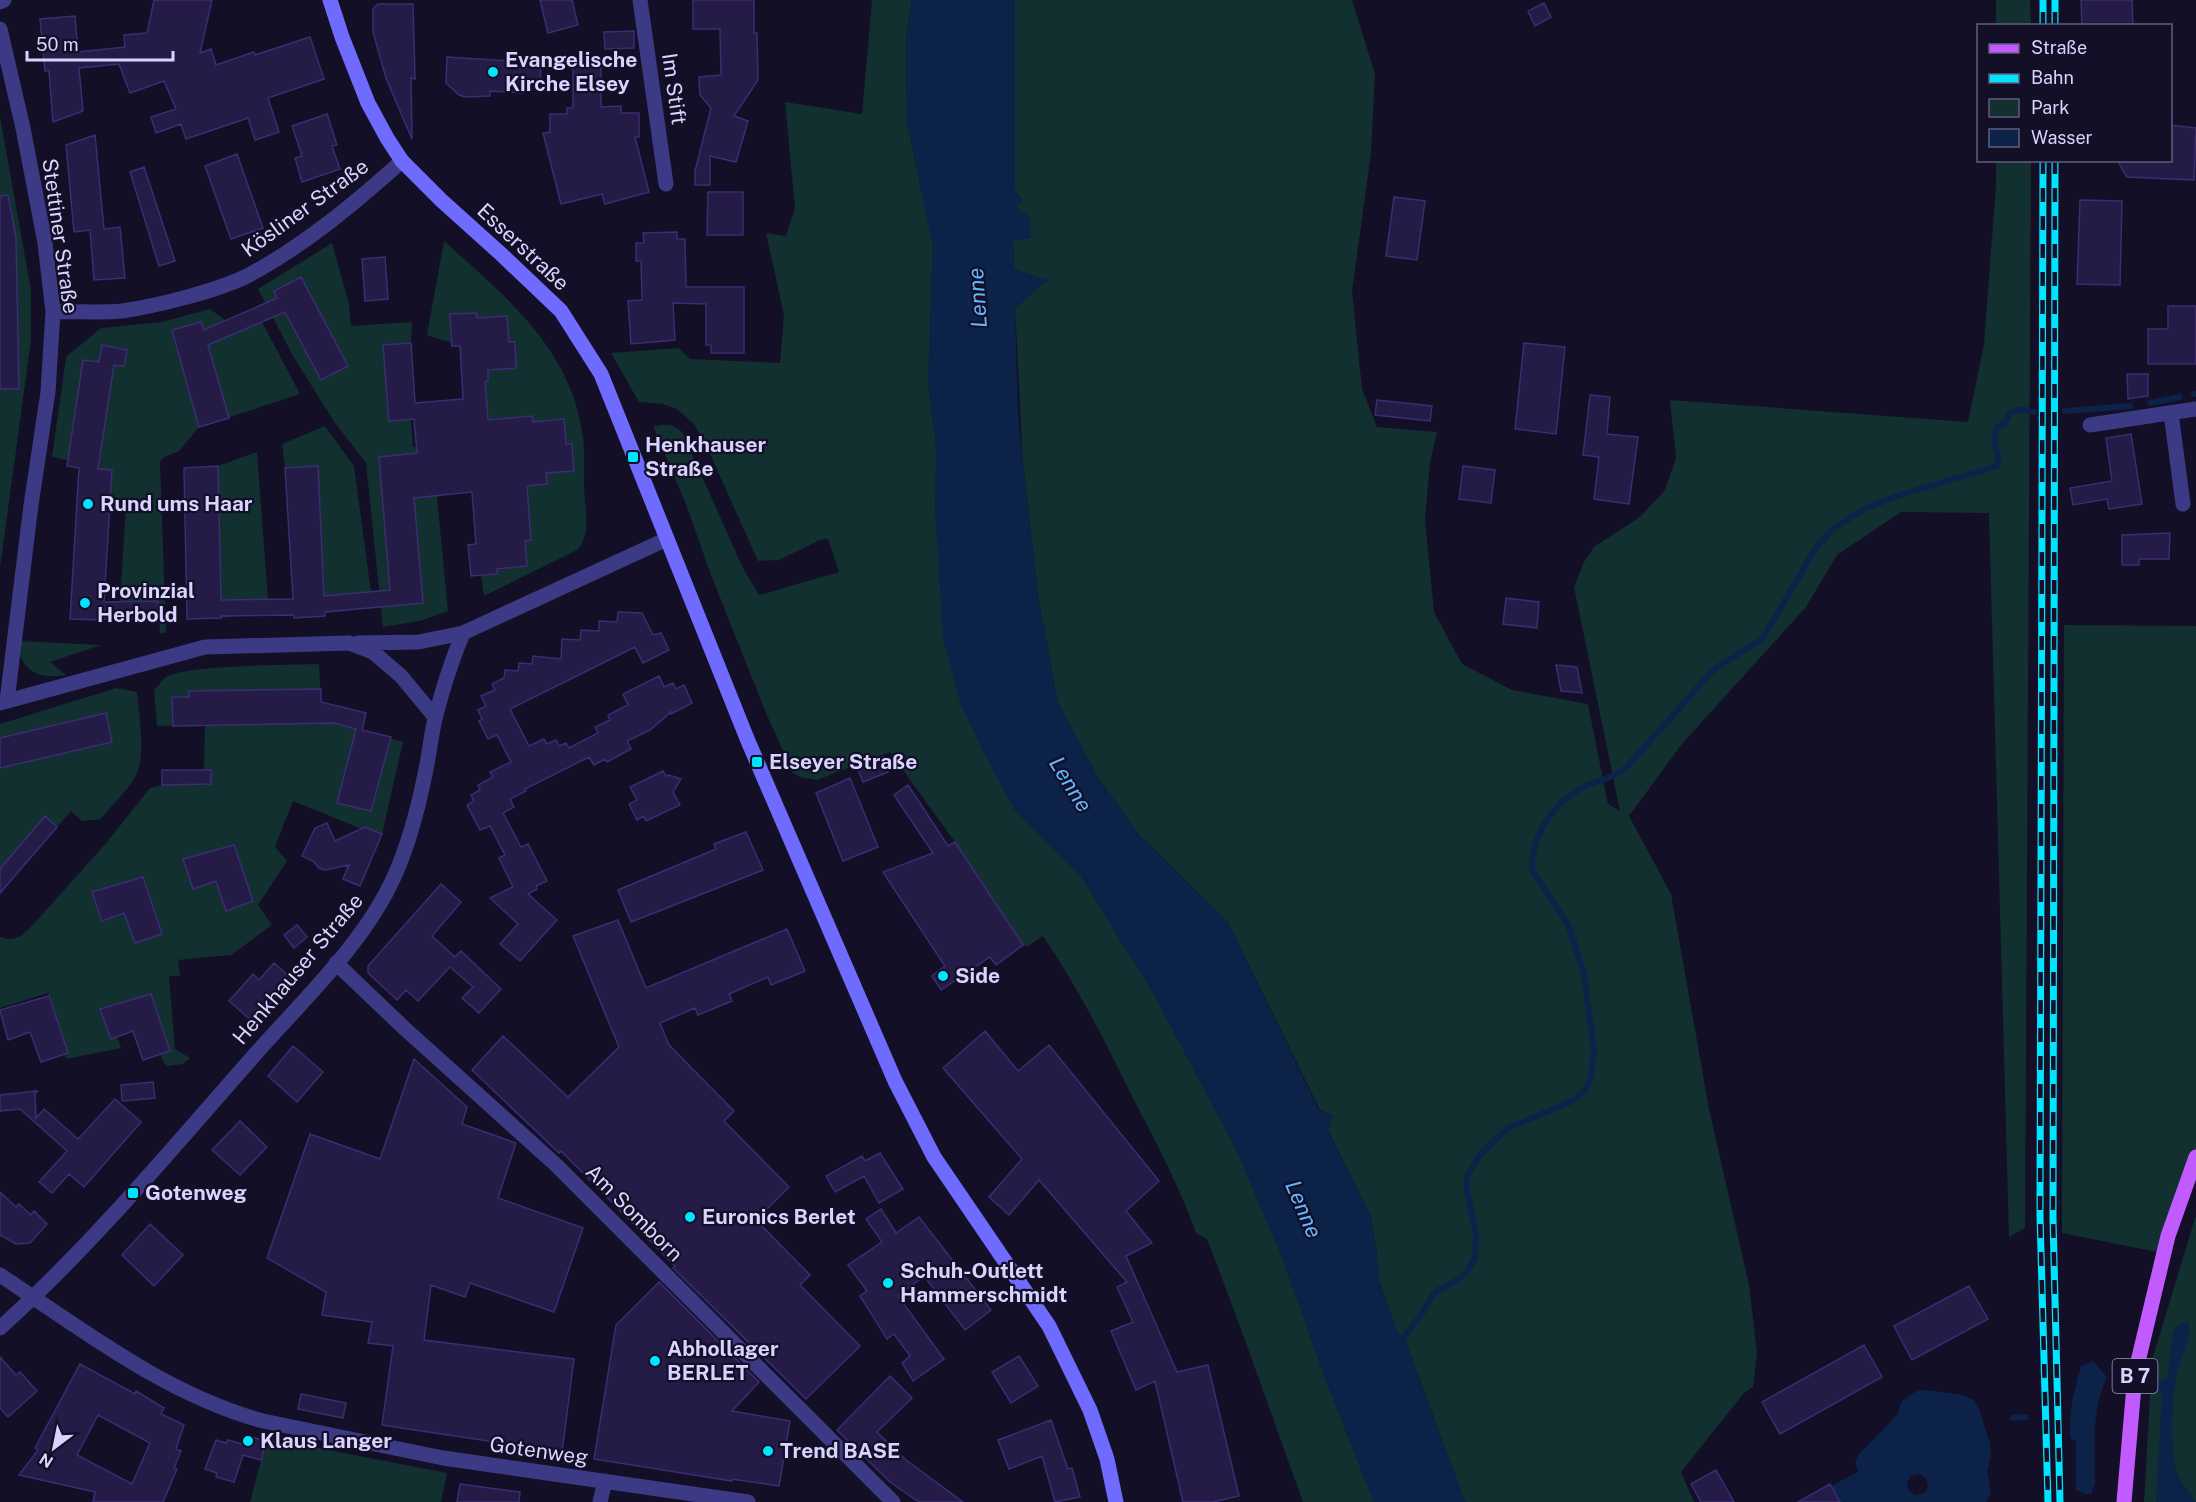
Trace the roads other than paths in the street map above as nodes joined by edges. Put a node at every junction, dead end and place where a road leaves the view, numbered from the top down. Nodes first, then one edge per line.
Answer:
1 (330, 0) edge
2 (640, 0) edge
3 (0, 29) edge
4 (402, 160) junction
5 (666, 184) dead end
6 (53, 312) junction
7 (2196, 410) edge
8 (2171, 413) junction
9 (2090, 425) dead end
10 (2183, 504) dead end
11 (667, 539) junction
12 (463, 633) junction
13 (350, 643) junction
14 (4, 702) edge
15 (435, 717) junction
16 (336, 963) junction
17 (2196, 1157) edge
18 (0, 1275) edge
19 (34, 1298) junction
20 (0, 1328) edge
21 (605, 1481) junction
22 (600, 1502) edge
23 (748, 1502) edge
24 (892, 1502) edge
25 (1116, 1502) edge
26 (2124, 1502) edge

1 - 4 main road, Esserstraße
2 - 5 street, Im Stift
3 - 6 street, Stettiner Straße
4 - 6 street, Kösliner Straße
4 - 11 main road, Esserstraße
6 - 14 street, Stettiner Straße
7 - 8 street
8 - 9 street
8 - 10 street
11 - 12 street
11 - 25 main road
12 - 13 street
12 - 15 street, Henkhauser Straße
13 - 14 street
13 - 15 street
15 - 16 street, Henkhauser Straße
16 - 19 street, Henkhauser Straße
16 - 24 street, Am Somborn
17 - 26 main road, B 7
18 - 19 street, Gotenweg
19 - 20 street, Henkhauser Straße
19 - 21 street, Gotenweg
21 - 22 street
21 - 23 street, Gotenweg

